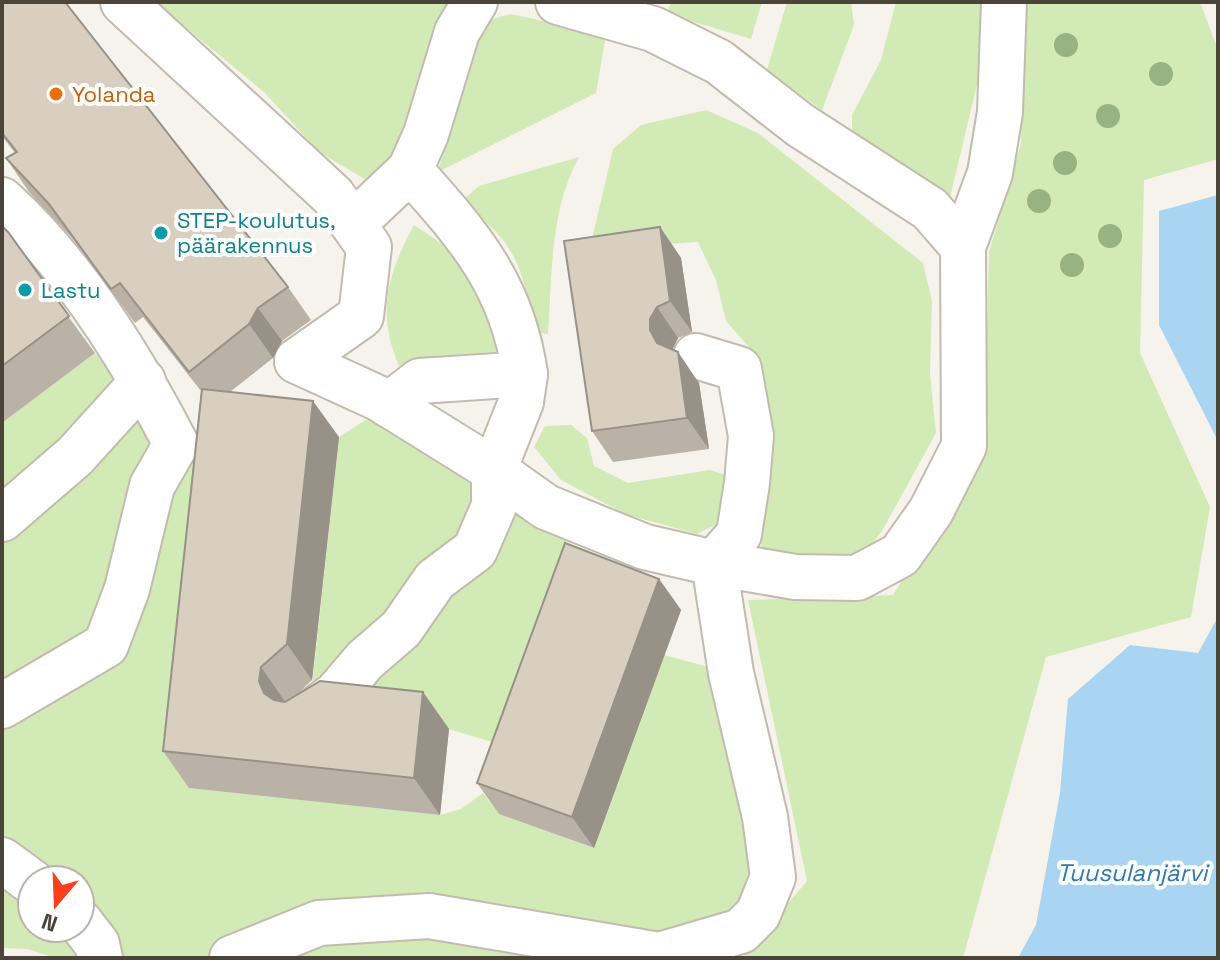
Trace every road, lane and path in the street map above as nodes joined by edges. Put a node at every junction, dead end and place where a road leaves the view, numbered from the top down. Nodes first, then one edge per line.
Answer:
1 (123, 2) edge
2 (475, 2) edge
3 (558, 2) edge
4 (1004, 2) edge
5 (410, 170) junction
6 (2, 200) edge
7 (353, 224) junction
8 (963, 247) junction
9 (696, 356) dead end
10 (525, 374) junction
11 (143, 381) junction
12 (389, 405) junction
13 (494, 470) junction
14 (2, 519) edge
15 (714, 563) junction
16 (2, 706) edge
17 (309, 714) edge
18 (232, 958) edge

1 - 7 lane
2 - 5 lane
3 - 8 lane
4 - 8 lane
5 - 7 lane
5 - 10 lane
6 - 11 lane
7 - 12 lane
8 - 15 lane
9 - 15 lane
10 - 12 lane
10 - 13 lane
11 - 14 lane
11 - 16 lane
12 - 13 lane
13 - 15 lane
13 - 17 lane
15 - 18 lane

